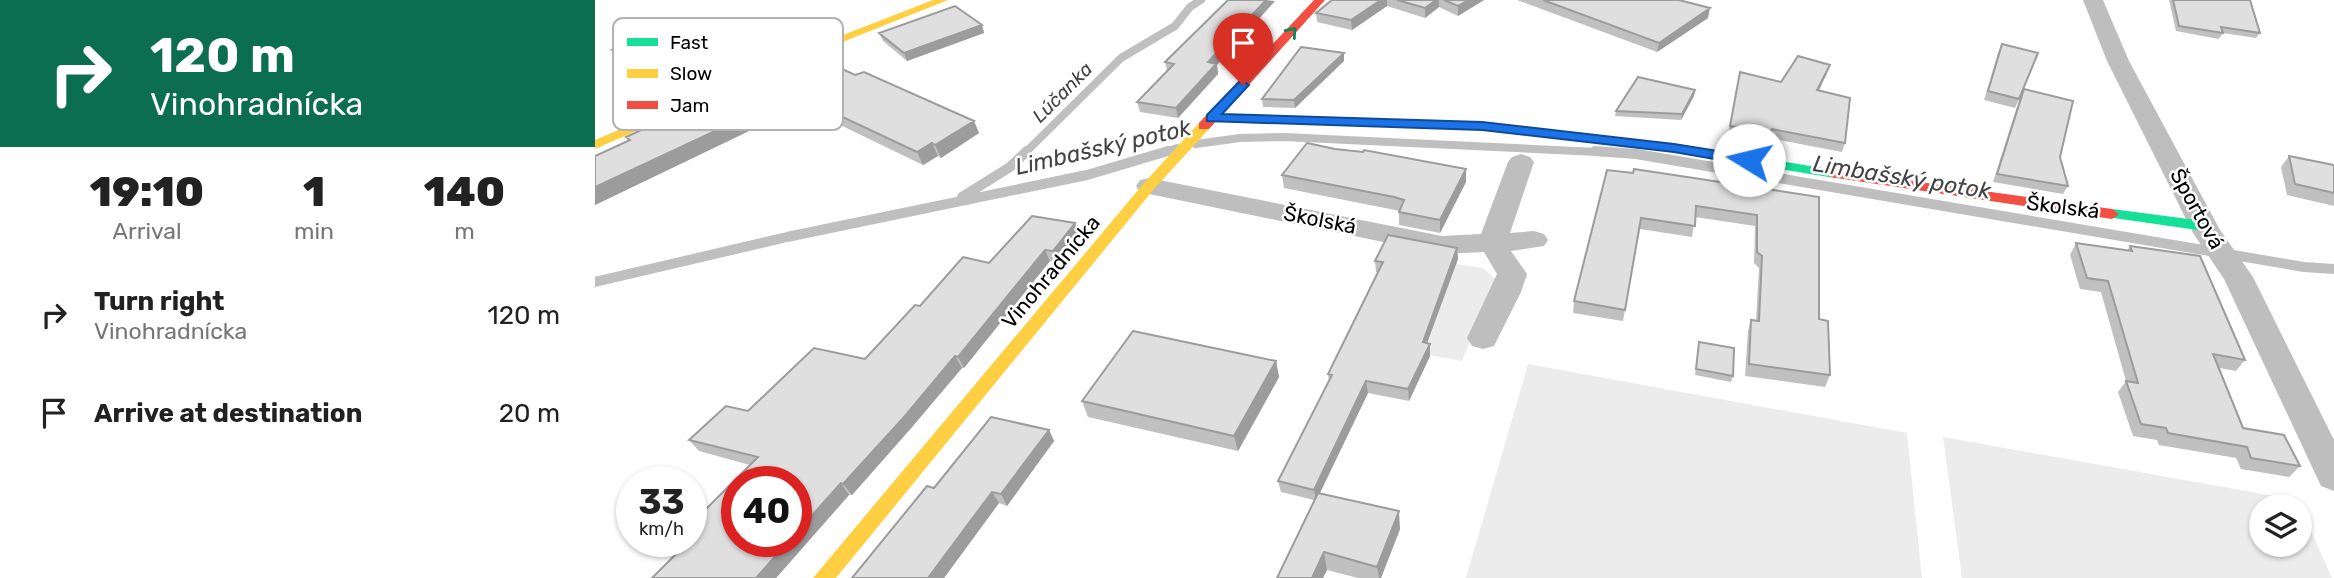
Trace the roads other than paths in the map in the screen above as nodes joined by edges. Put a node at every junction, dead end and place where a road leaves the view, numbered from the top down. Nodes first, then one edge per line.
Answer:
1 (943, 0) edge
2 (1319, 0) edge
3 (2093, 0) edge
4 (843, 39) edge
5 (1212, 118) junction
6 (630, 130) edge
7 (595, 145) edge
8 (1521, 162) dead end
9 (1149, 186) junction
10 (2205, 229) junction
11 (1534, 240) dead end
12 (1492, 243) junction
13 (1483, 338) dead end
14 (2319, 419) edge
15 (2334, 475) edge
16 (823, 578) edge

1 - 4 street
5 -> 2 street, Vinohradnícka
3 - 10 street, Športová
5 - 9 street, Vinohradnícka
5 - 10 street, Školská
6 - 7 street
8 - 12 street
9 - 12 street, Školská
9 - 16 street, Vinohradnícka
10 - 14 street, Športová
11 - 12 street, Školská
12 - 13 street
14 - 15 street, Športová

